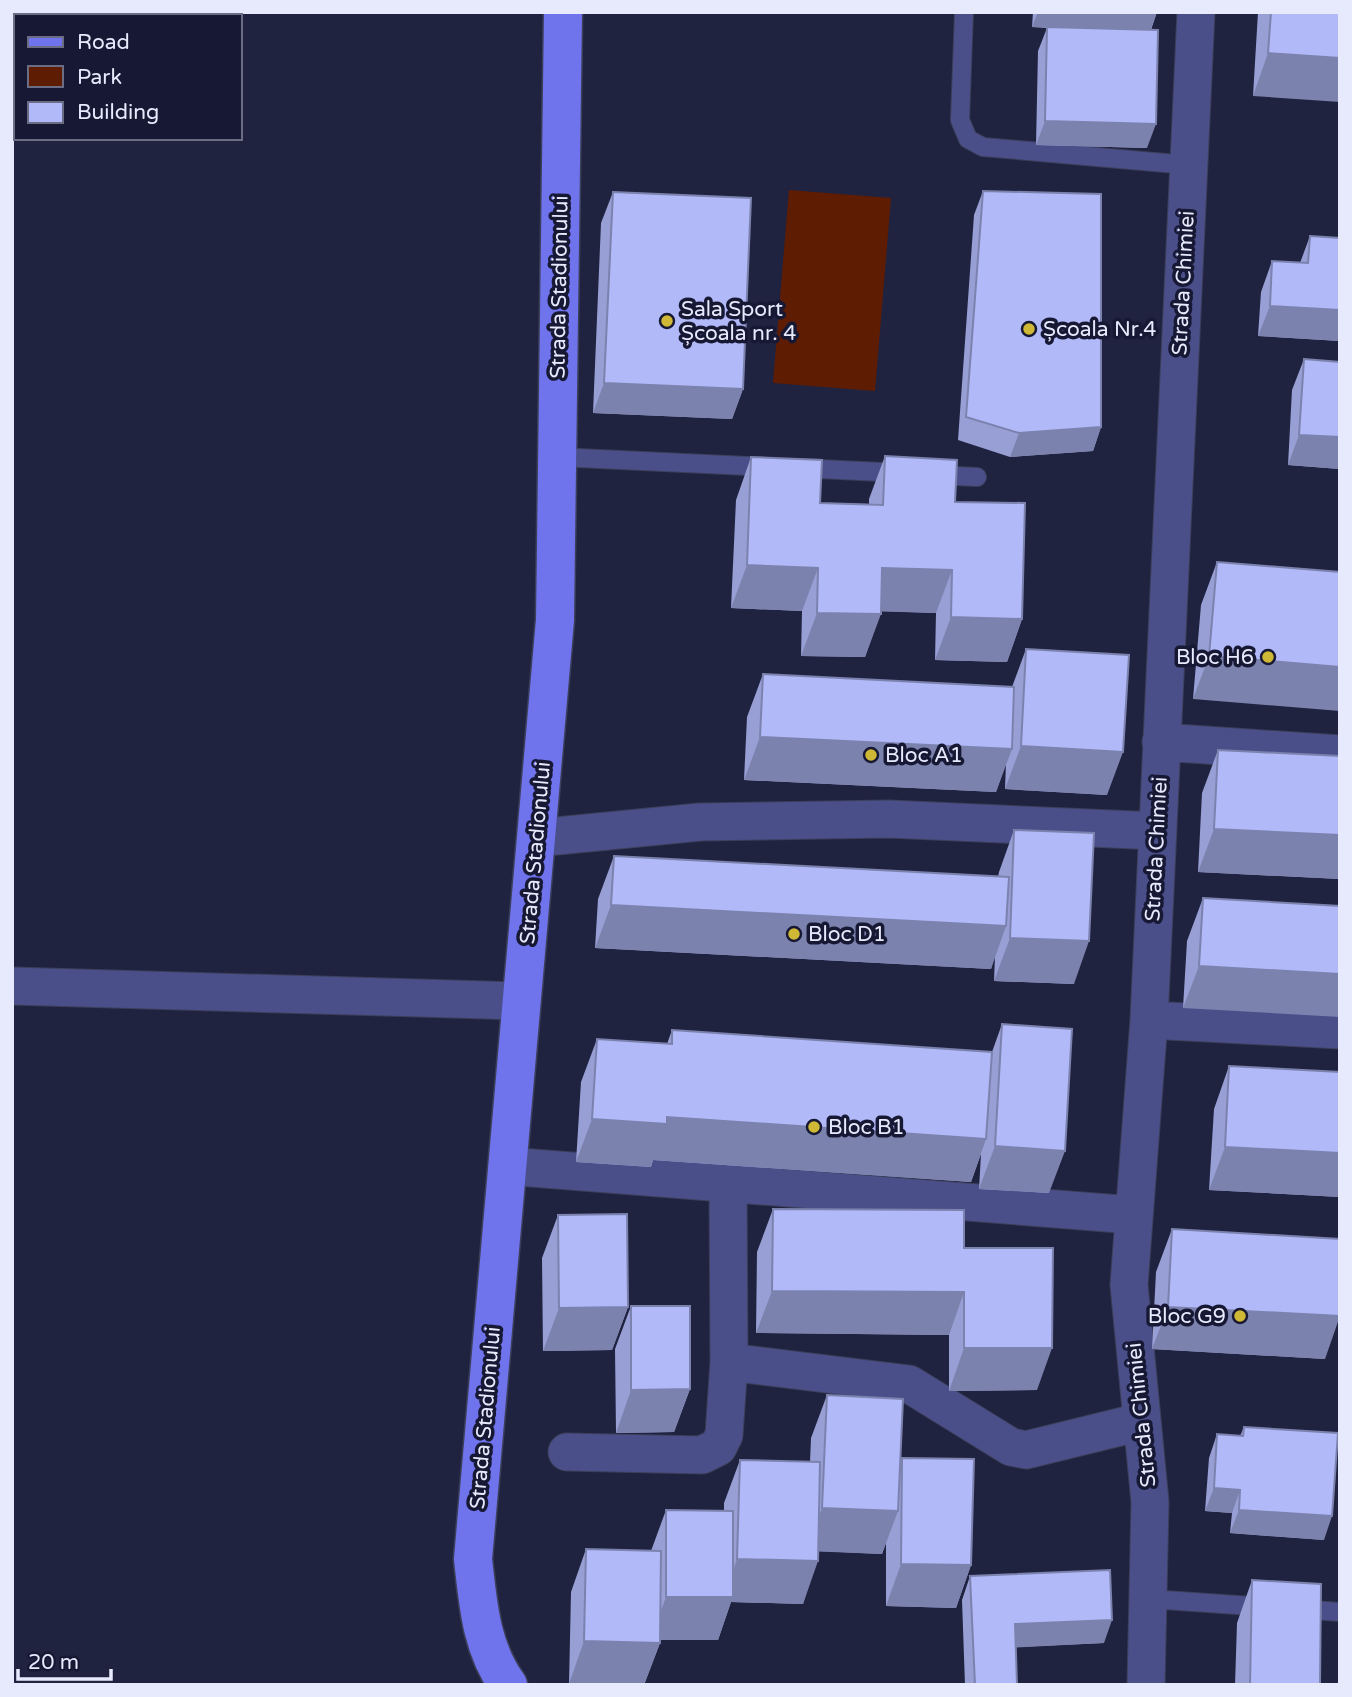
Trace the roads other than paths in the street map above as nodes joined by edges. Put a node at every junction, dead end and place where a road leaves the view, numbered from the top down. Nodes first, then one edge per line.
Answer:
1 (563, 12) edge
2 (964, 12) edge
3 (1196, 12) edge
4 (1188, 164) junction
5 (557, 457) junction
6 (977, 477) dead end
7 (1161, 741) junction
8 (1340, 754) edge
9 (1157, 831) junction
10 (536, 838) junction
11 (12, 986) edge
12 (522, 1001) junction
13 (1149, 1020) junction
14 (1340, 1030) edge
15 (507, 1166) junction
16 (728, 1183) junction
17 (1133, 1215) junction
18 (729, 1362) junction
19 (1140, 1422) junction
20 (567, 1452) dead end
21 (1150, 1599) junction
22 (1340, 1612) edge
23 (508, 1685) edge
24 (1146, 1685) edge

1 - 5 main road, Strada Stadionului
2 - 4 lane
3 - 4 street, Strada Chimiei
4 - 7 street, Strada Chimiei
5 - 6 lane
5 - 10 main road, Strada Stadionului
7 - 8 street
7 - 9 street, Strada Chimiei
9 - 10 street
9 - 13 street, Strada Chimiei
10 - 12 main road, Strada Stadionului
11 - 12 street
12 - 15 main road, Strada Stadionului
13 - 14 street
13 - 17 street, Strada Chimiei
15 - 16 street
15 - 23 main road, Strada Stadionului
16 - 17 street
16 - 18 street
17 - 19 street, Strada Chimiei
18 - 19 street
18 - 20 street
19 - 21 street, Strada Chimiei
21 - 22 lane
21 - 24 street, Strada Chimiei

